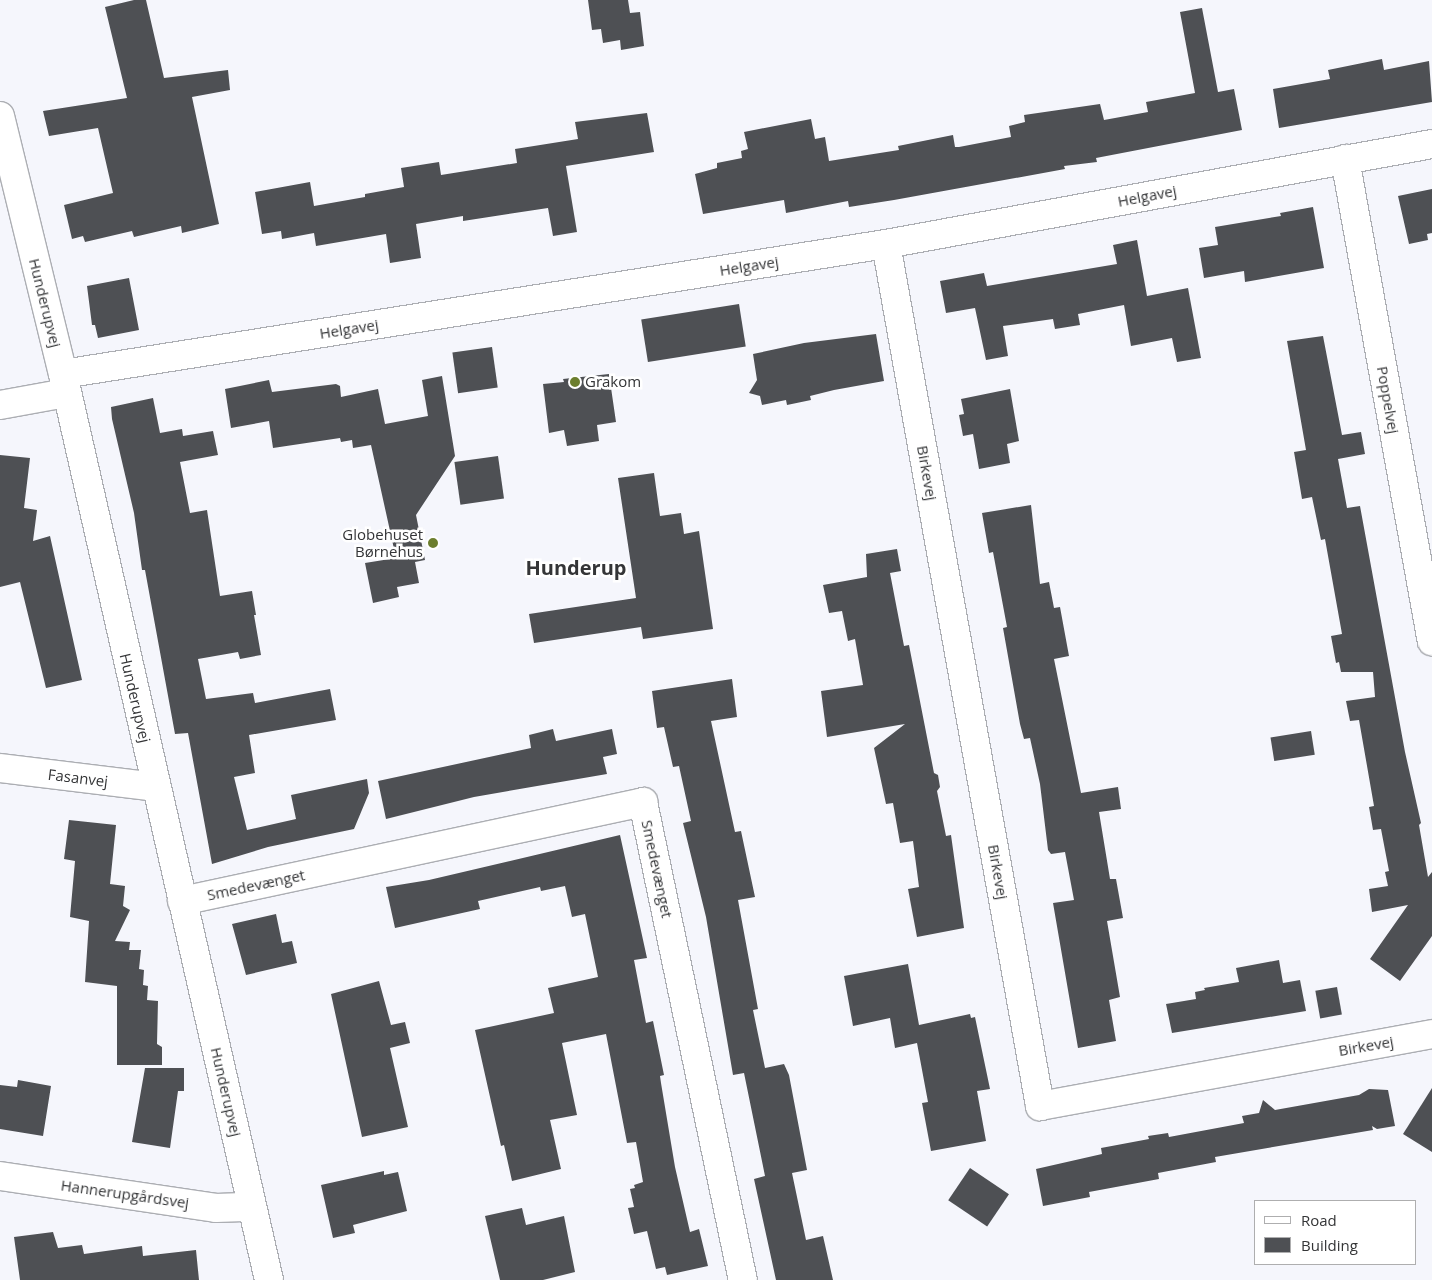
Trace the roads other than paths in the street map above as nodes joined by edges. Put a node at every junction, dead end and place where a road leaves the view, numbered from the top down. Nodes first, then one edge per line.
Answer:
1 (0, 116) edge
2 (1432, 144) edge
3 (1345, 159) junction
4 (886, 244) junction
5 (64, 384) junction
6 (0, 405) edge
7 (1432, 642) edge
8 (0, 768) edge
9 (156, 787) junction
10 (182, 901) junction
11 (1432, 1034) edge
12 (0, 1176) edge
13 (251, 1207) junction
14 (269, 1280) edge
15 (744, 1280) edge

1 - 5 street, Hunderupvej
2 - 3 street, Helgavej
3 - 4 street, Helgavej
3 - 7 street, Poppelvej
4 - 5 street, Helgavej
4 - 11 street, Birkevej
5 - 6 street, Helgavej
5 - 9 street, Hunderupvej
8 - 9 street, Fasanvej
9 - 10 street, Hunderupvej
10 - 13 street, Hunderupvej
10 - 15 street, Smedevænget
12 - 13 street, Hannerupgårdsvej
13 - 14 street, Hunderupvej

